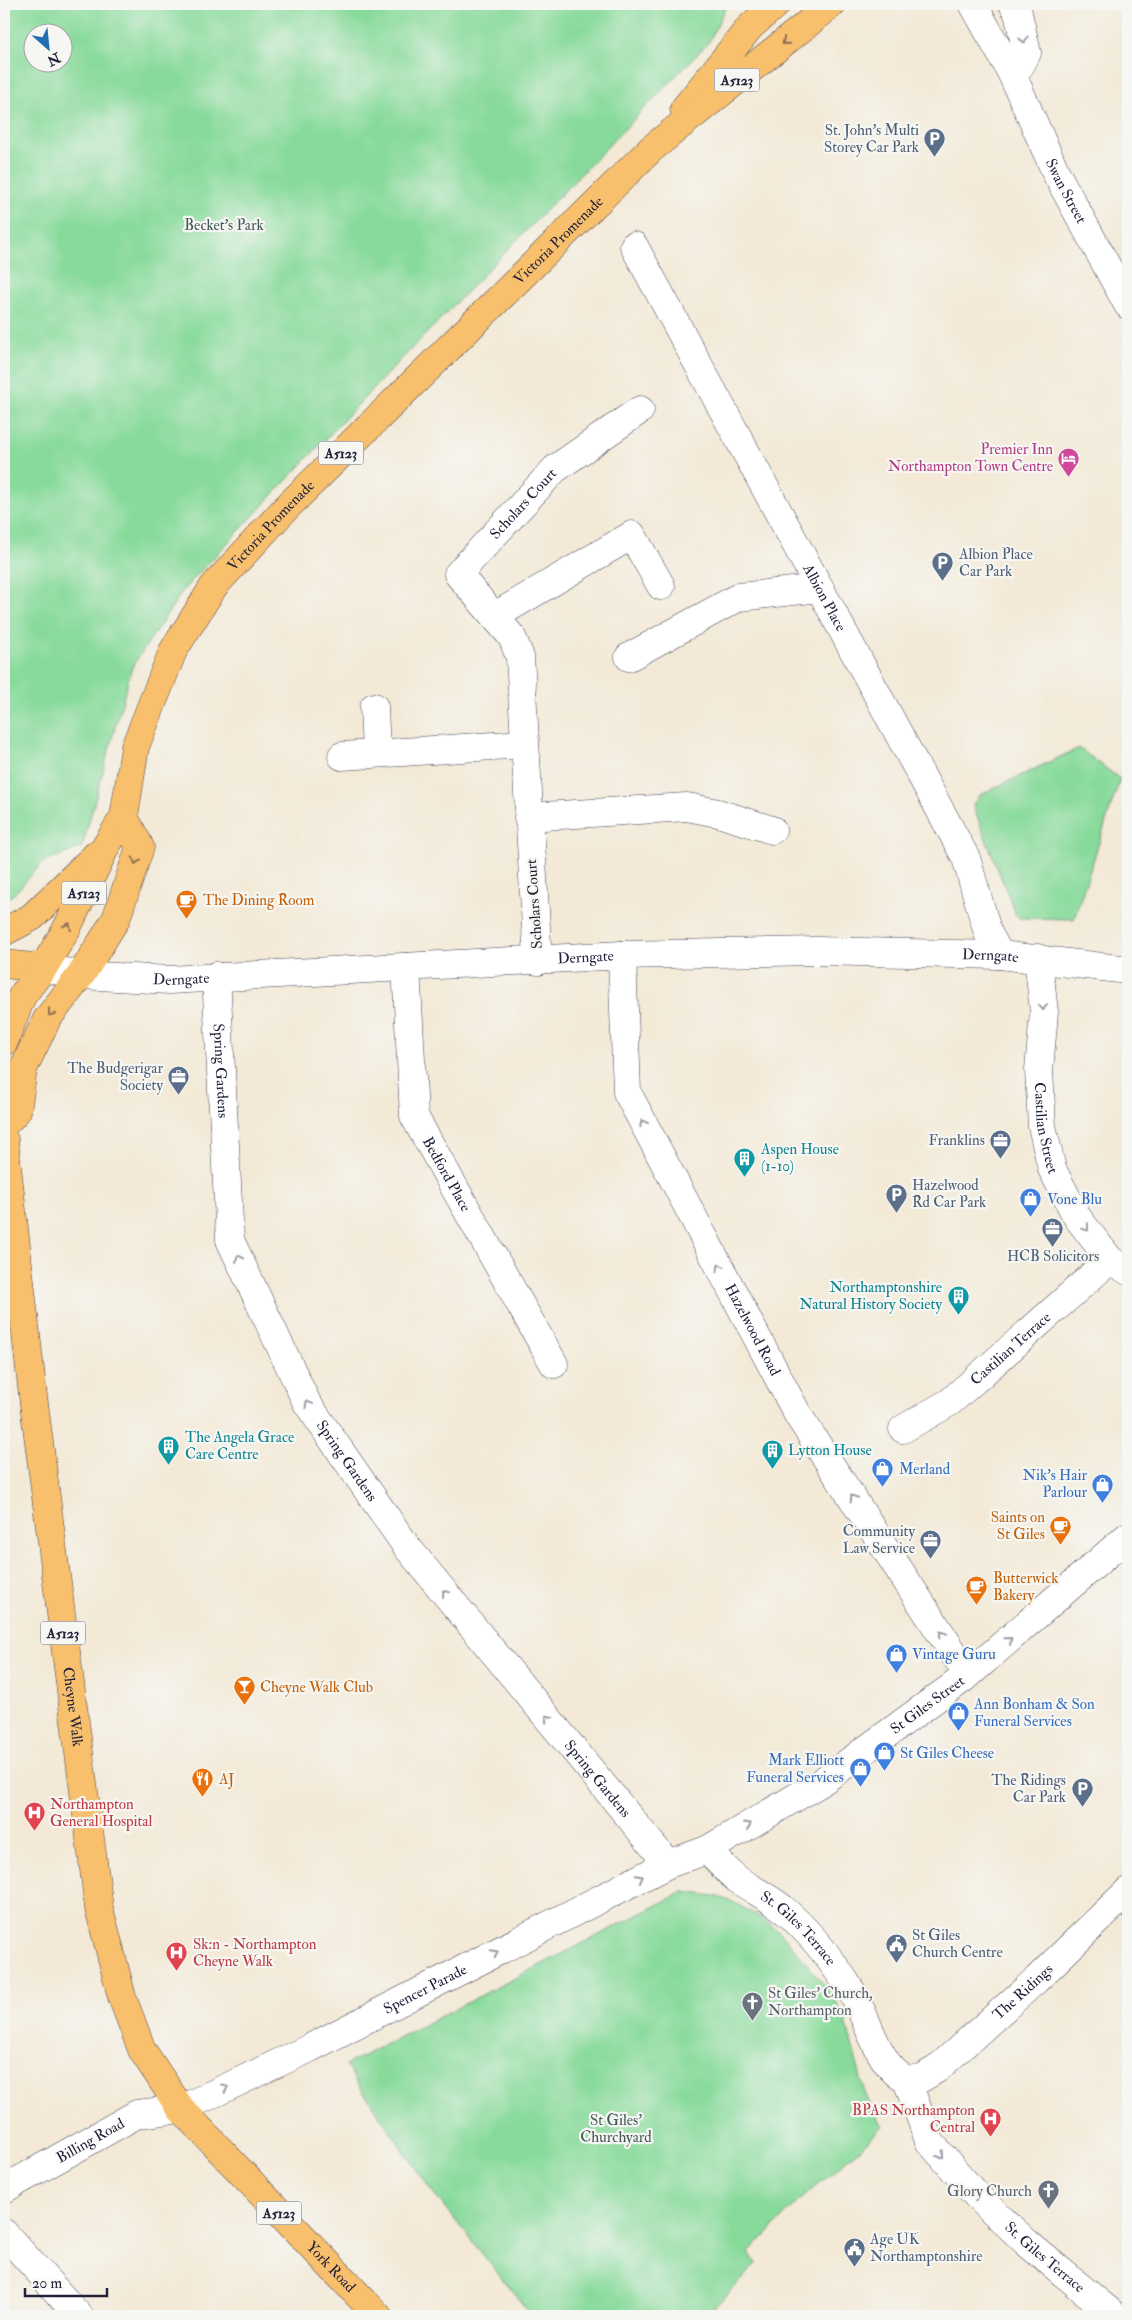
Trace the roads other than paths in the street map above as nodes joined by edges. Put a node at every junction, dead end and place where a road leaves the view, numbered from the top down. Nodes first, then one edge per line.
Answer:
1 (776, 4) edge
2 (832, 4) edge
3 (974, 4) edge
4 (1013, 4) edge
5 (1010, 72) junction
6 (651, 149) junction
7 (634, 246) dead end
8 (1128, 305) edge
9 (640, 410) dead end
10 (661, 586) dead end
11 (820, 588) junction
12 (494, 616) junction
13 (629, 657) dead end
14 (374, 707) dead end
15 (524, 744) junction
16 (376, 753) junction
17 (342, 756) dead end
18 (124, 817) junction
19 (528, 817) junction
20 (772, 830) dead end
21 (106, 846) junction
22 (4, 932) edge
23 (622, 955) junction
24 (1000, 956) junction
25 (1038, 958) junction
26 (538, 961) junction
27 (4, 964) edge
28 (406, 967) junction
29 (43, 968) junction
30 (1128, 970) edge
31 (81, 975) junction
32 (216, 976) junction
33 (4, 1042) edge
34 (4, 1124) edge
35 (4, 1140) edge
36 (1119, 1265) edge
37 (554, 1364) dead end
38 (903, 1429) dead end
39 (1124, 1549) edge
40 (968, 1675) junction
41 (707, 1850) junction
42 (668, 1864) junction
43 (1128, 1891) edge
44 (907, 2080) junction
45 (181, 2110) junction
46 (4, 2189) edge
47 (4, 2233) edge
48 (79, 2316) edge
49 (378, 2316) edge
50 (1115, 2316) edge

1 - 6 main road, Victoria Promenade / A5123
2 -> 6 main road, Victoria Promenade / A5123
3 - 5 street, Swan Street
4 -> 5 street
5 - 8 street, Swan Street
6 - 18 main road, Victoria Promenade / A5123
7 - 11 street, Albion Place
9 - 12 street, Scholars Court
10 - 12 street
11 - 13 street
11 - 24 street, Albion Place
12 - 15 street, Scholars Court
14 - 16 street
15 - 16 street
15 - 19 street, Scholars Court
16 - 17 street
18 - 21 main road, Victoria Promenade / A5123
18 -> 31 main road
19 - 20 street
19 - 26 street, Scholars Court
21 - 22 main road
29 -> 21 main road, Victoria Promenade / A5123
23 - 24 street, Derngate
23 - 26 street, Derngate
40 -> 23 street, Hazelwood Road
24 - 25 street, Derngate
25 - 30 street, Derngate
25 -> 36 street, Castilian Street
26 - 28 street, Derngate
27 - 29 main road
28 - 32 street, Derngate
28 - 37 street, Bedford Place
29 - 31 street, Derngate
29 - 33 main road, A5123
31 - 32 street, Derngate
31 -> 34 main road
42 -> 32 street, Spring Gardens
35 - 45 main road, Cheyne Walk / A5123
36 - 38 street, Castilian Terrace
40 -> 39 street, St Giles Street
41 -> 40 street, St Giles Street
41 - 42 street, St Giles Street
41 - 44 street, St. Giles Terrace
45 -> 42 street, Spencer Parade
43 - 44 street, The Ridings
44 -> 50 street, St. Giles Terrace
45 - 46 street, Billing Road
45 - 49 main road, York Road / A5123
47 - 48 street

